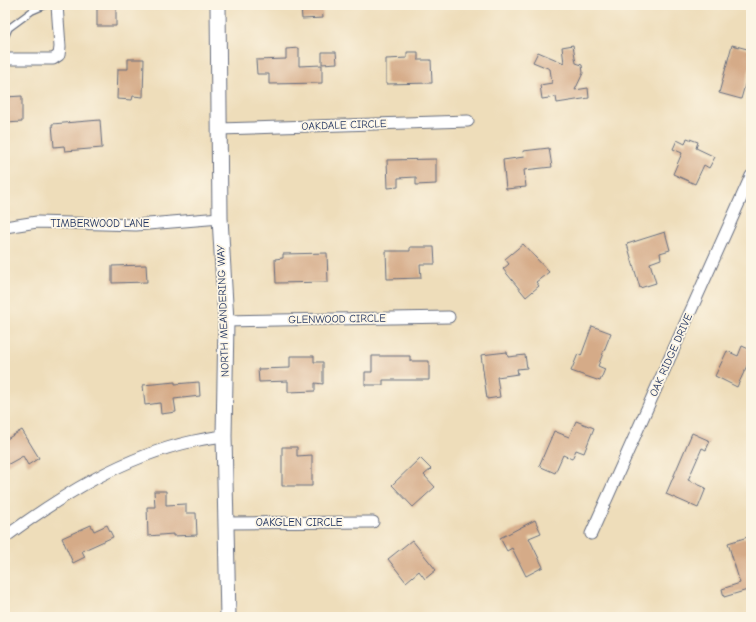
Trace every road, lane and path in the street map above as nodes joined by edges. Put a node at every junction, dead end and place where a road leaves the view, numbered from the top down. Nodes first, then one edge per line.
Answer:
1 (46, 5) edge
2 (57, 5) edge
3 (218, 5) edge
4 (5, 37) edge
5 (5, 59) edge
6 (468, 121) dead end
7 (219, 129) junction
8 (751, 176) edge
9 (220, 218) junction
10 (5, 227) edge
11 (449, 317) dead end
12 (226, 321) junction
13 (224, 436) junction
14 (373, 522) dead end
15 (226, 523) junction
16 (591, 534) dead end
17 (5, 538) edge
18 (228, 617) edge

1 - 4 lane
2 - 5 street
3 - 7 street, NORTH MEANDERING WAY
6 - 7 street, OAKDALE CIRCLE
7 - 9 street, NORTH MEANDERING WAY
8 - 16 street, OAK RIDGE DRIVE
9 - 10 street, TIMBERWOOD LANE
9 - 12 street, NORTH MEANDERING WAY
11 - 12 street, GLENWOOD CIRCLE
12 - 13 street, NORTH MEANDERING WAY
13 - 15 street, NORTH MEANDERING WAY
13 - 17 street
14 - 15 street, OAKGLEN CIRCLE
15 - 18 street, NORTH MEANDERING WAY

